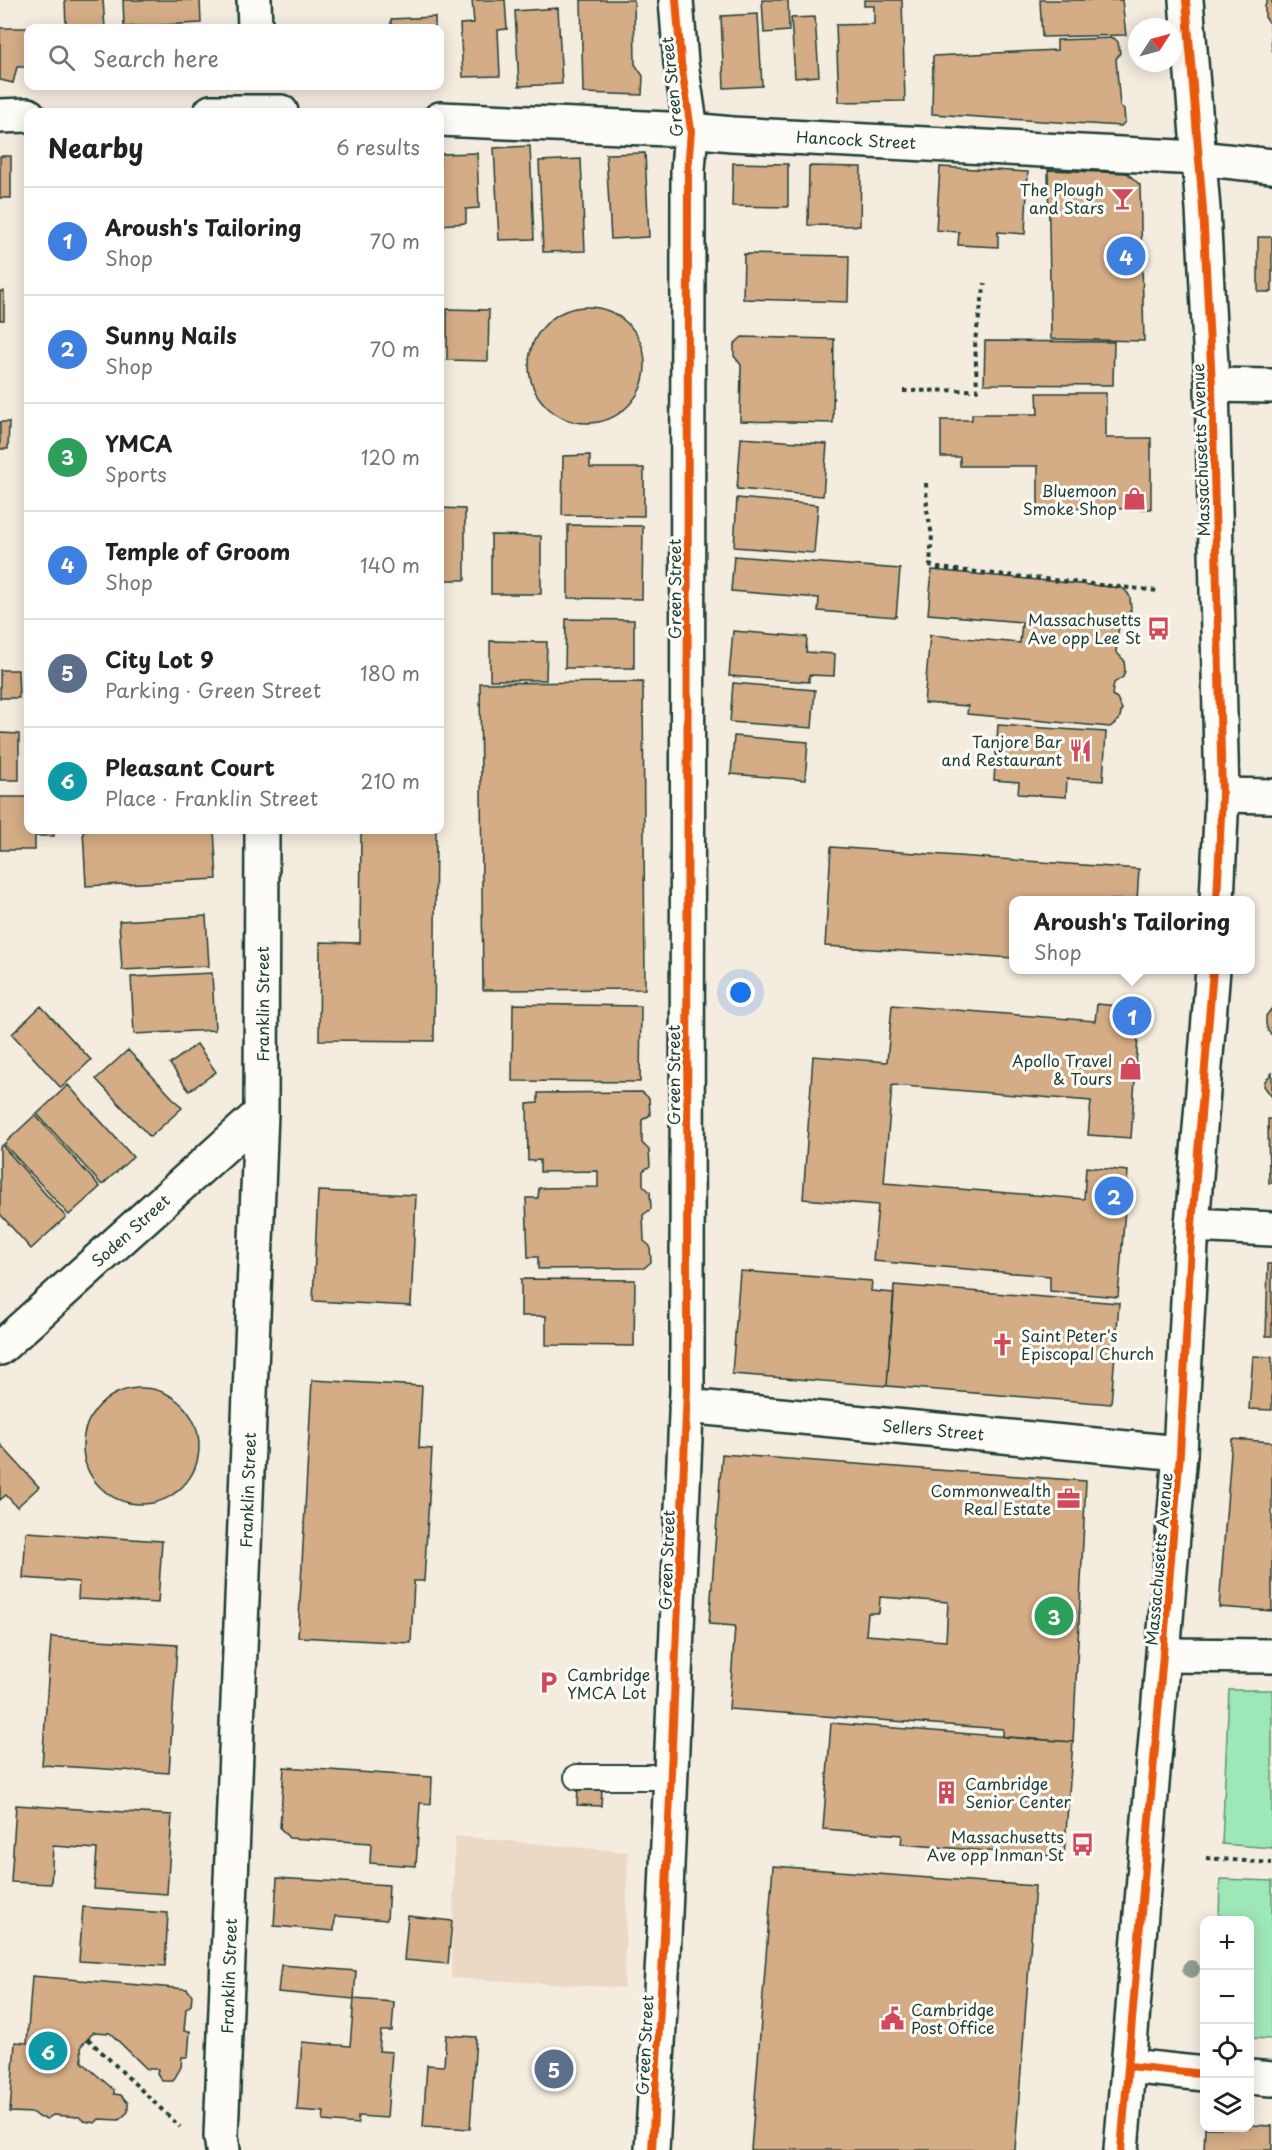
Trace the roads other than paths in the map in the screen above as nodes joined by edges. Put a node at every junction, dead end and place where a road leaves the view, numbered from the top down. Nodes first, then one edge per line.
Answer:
1 (254, 0) edge
2 (676, 0) edge
3 (1186, 0) edge
4 (255, 24) edge
5 (262, 105) edge
6 (241, 108) edge
7 (0, 116) edge
8 (24, 116) edge
9 (444, 119) edge
10 (691, 130) junction
11 (1198, 158) junction
12 (1272, 166) edge
13 (1212, 385) junction
14 (1272, 386) edge
15 (1222, 795) junction
16 (1272, 795) edge
17 (262, 834) edge
18 (1217, 896) edge
19 (1213, 974) edge
20 (261, 1113) junction
21 (1192, 1225) junction
22 (1272, 1229) edge
23 (0, 1348) edge
24 (686, 1406) junction
25 (1180, 1453) junction
26 (1164, 1655) junction
27 (1272, 1656) edge
28 (577, 1777) dead end
29 (670, 1777) junction
30 (1129, 2066) junction
31 (1200, 2074) edge
32 (1254, 2078) edge
33 (1272, 2079) edge
34 (223, 2150) edge
35 (652, 2150) edge
36 (1121, 2150) edge

1 - 4 street
2 - 10 street, Green Street
3 - 11 street, Massachusetts Avenue
5 - 6 street
7 - 8 street
9 - 10 street, Hancock Street
10 - 11 street, Hancock Street
10 - 24 street, Green Street
11 - 12 street, Hancock Street
11 - 13 street, Massachusetts Avenue
13 - 14 street
13 - 15 street, Massachusetts Avenue
15 - 16 street
15 - 18 street, Massachusetts Avenue
17 - 20 street, Franklin Street
19 - 21 street, Massachusetts Avenue
20 - 23 street, Soden Street
20 - 34 street, Franklin Street
21 - 22 street
21 - 25 street, Massachusetts Avenue
24 - 25 street, Sellers Street
24 - 29 street, Green Street
25 - 26 street, Massachusetts Avenue
26 - 27 street
26 - 30 street, Massachusetts Avenue
28 - 29 lane
29 - 35 street, Green Street
30 - 31 street
30 - 36 street, Massachusetts Avenue
32 - 33 street

